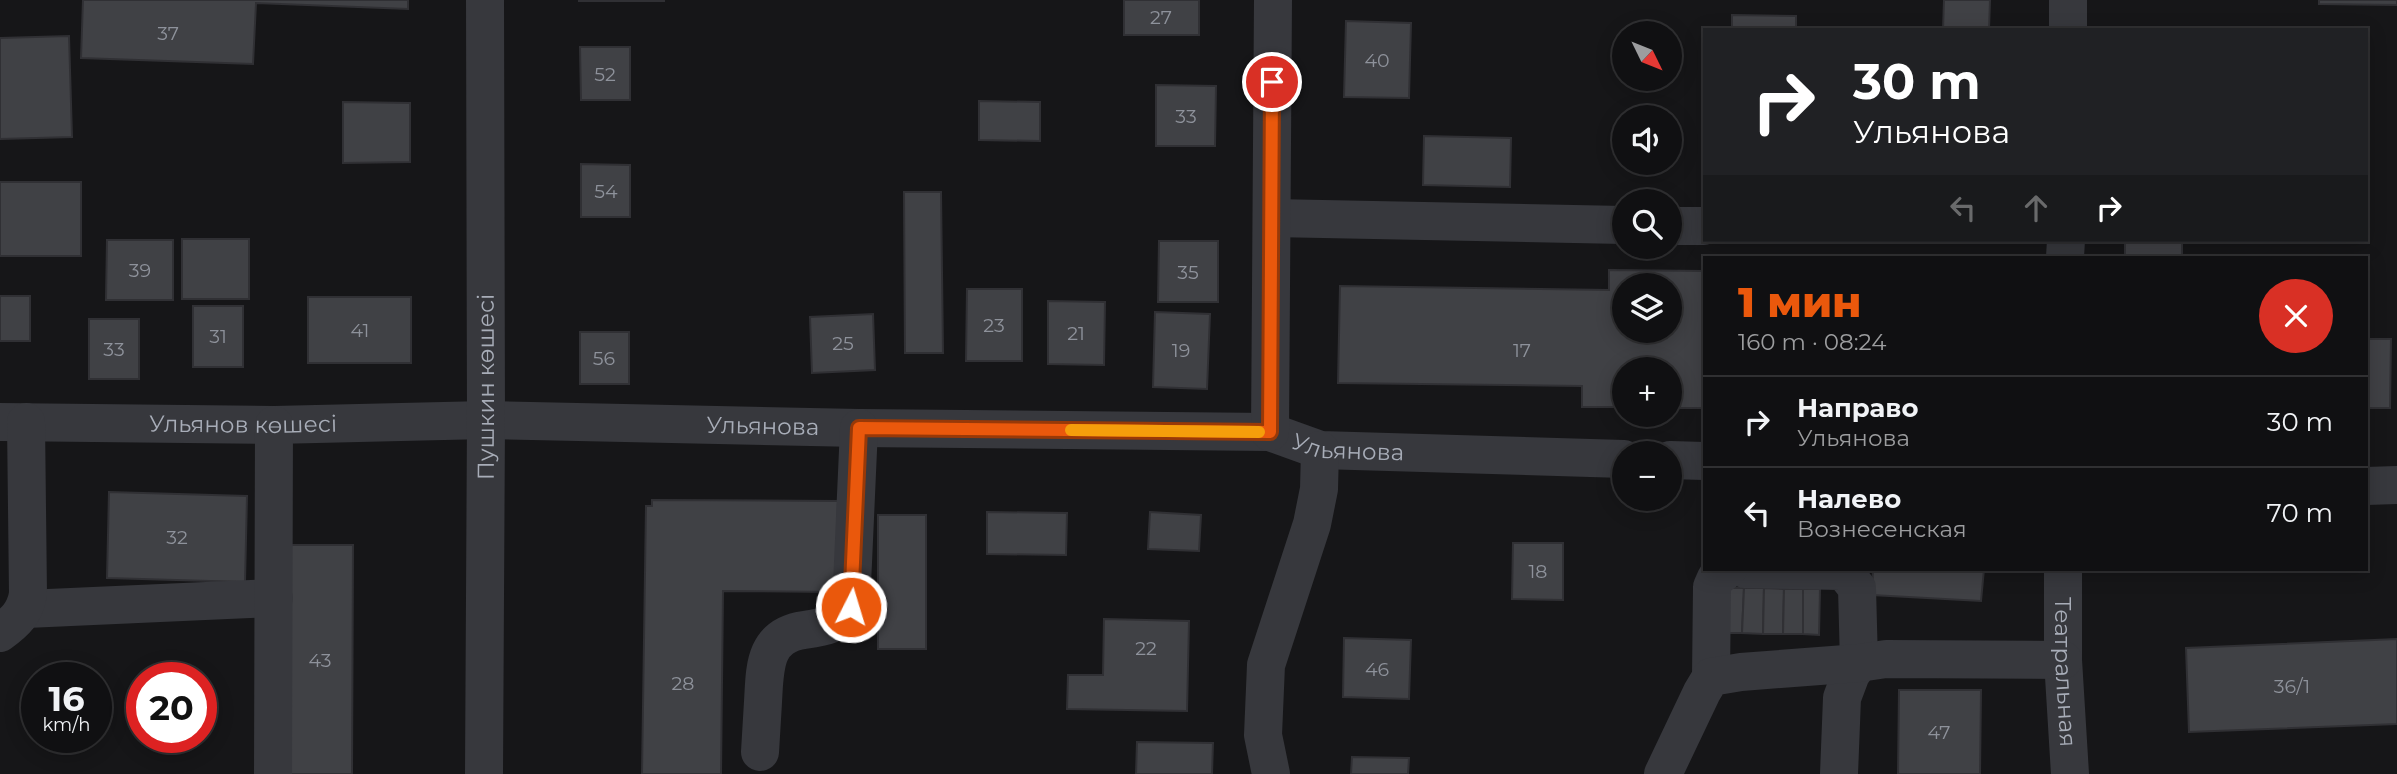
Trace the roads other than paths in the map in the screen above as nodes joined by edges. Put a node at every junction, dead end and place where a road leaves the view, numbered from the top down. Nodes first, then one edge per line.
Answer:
1 (485, 0) edge
2 (1273, 0) edge
3 (2068, 0) edge
4 (2068, 28) edge
5 (1272, 218) junction
6 (1612, 225) edge
7 (1682, 226) edge
8 (1703, 226) edge
9 (486, 421) junction
10 (13, 422) edge
11 (274, 425) junction
12 (859, 428) junction
13 (1270, 432) junction
14 (1320, 450) junction
15 (1612, 458) edge
16 (1682, 460) edge
17 (1703, 461) edge
18 (2397, 485) edge
19 (2368, 486) edge
20 (1725, 571) edge
21 (1840, 571) edge
22 (2063, 571) edge
23 (274, 598) junction
24 (13, 621) edge
25 (2063, 660) junction
26 (1858, 663) junction
27 (1711, 677) junction
28 (760, 752) dead end
29 (273, 774) edge
30 (484, 774) edge
31 (1272, 774) edge
32 (1662, 774) edge
33 (1839, 774) edge
34 (2070, 774) edge

1 - 9 street, Пушкин көшесі
2 - 5 street
3 - 4 street
5 - 6 street
5 - 13 street
7 - 8 street
9 - 11 street, Ульянов көшесі
9 - 12 street, Ульянова
9 - 30 street, Пушкин көшесі
10 - 11 street, Ульянов көшесі
10 - 24 street
11 - 23 street
12 - 13 street, Ульянова
12 - 28 street
13 - 14 street, Ульянова
14 - 15 street, Ульянова
14 - 31 street
16 - 17 street
18 - 19 street
20 - 27 street
21 - 26 street
22 - 25 street, Театральная
23 - 24 street
23 - 29 street
25 - 26 street
25 - 34 street, Театральная
26 - 27 street
26 - 33 street
27 - 32 street

